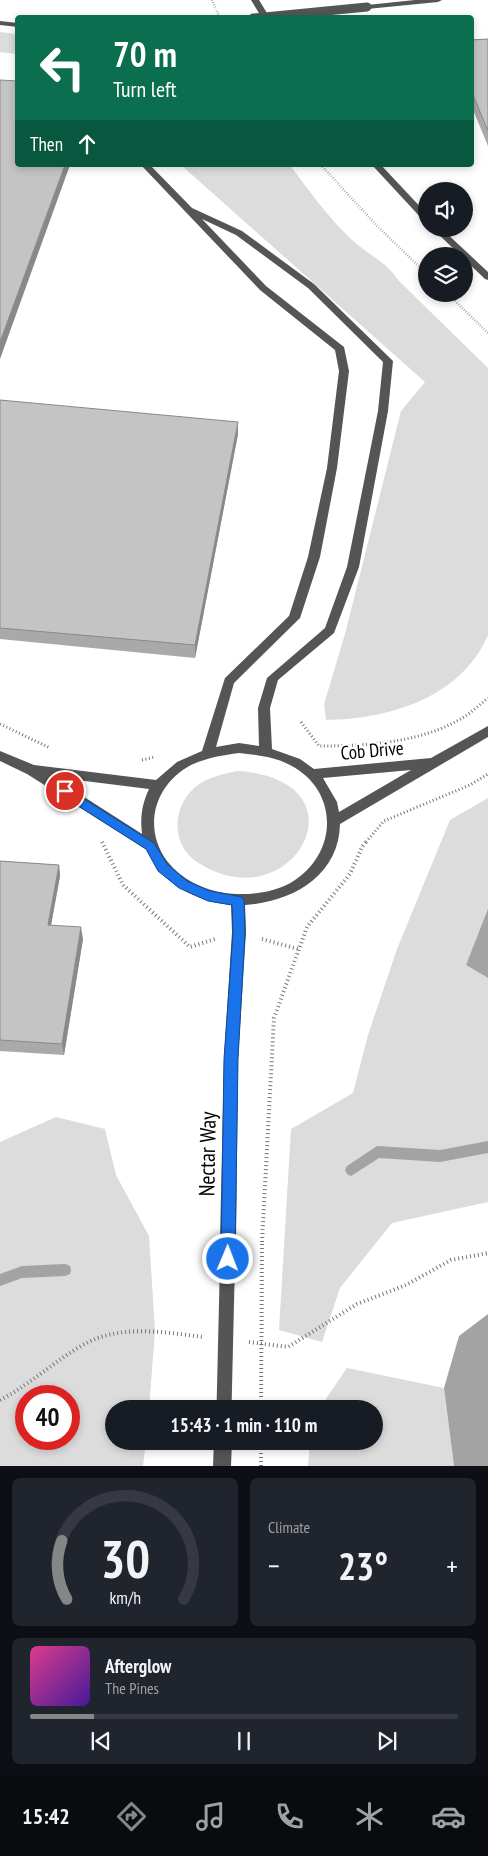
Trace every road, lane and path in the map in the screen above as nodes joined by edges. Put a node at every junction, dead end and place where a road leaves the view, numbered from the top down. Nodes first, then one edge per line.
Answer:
1 (212, 0) edge
2 (256, 0) edge
3 (438, 0) edge
4 (219, 15) edge
5 (264, 15) edge
6 (284, 15) edge
7 (0, 23) edge
8 (15, 25) edge
9 (147, 167) edge
10 (323, 167) edge
11 (378, 167) edge
12 (188, 208) junction
13 (418, 210) edge
14 (446, 237) edge
15 (418, 265) edge
16 (488, 277) edge
17 (456, 302) edge
18 (488, 332) edge
19 (488, 698) edge
20 (301, 722) dead end
21 (0, 724) edge
22 (488, 731) edge
23 (53, 750) dead end
24 (266, 751) junction
25 (208, 753) junction
26 (0, 756) edge
27 (159, 756) dead end
28 (134, 762) dead end
29 (435, 763) junction
30 (32, 770) junction
31 (312, 774) junction
32 (488, 774) edge
33 (159, 786) junction
34 (336, 820) junction
35 (150, 846) junction
36 (238, 900) junction
37 (488, 1254) edge
38 (155, 1331) dead end
39 (288, 1347) dead end
40 (0, 1400) edge
41 (224, 1400) edge
42 (261, 1400) edge
43 (223, 1450) edge
44 (261, 1450) edge
45 (222, 1466) edge
46 (261, 1466) edge

1 - 4 path
2 - 5 street
3 - 6 street, bridge
7 - 8 street
9 - 12 street
10 - 15 path
11 - 13 street
12 - 24 street
12 - 25 street
14 - 16 street
17 - 18 path
19 - 20 path
21 - 23 path
22 - 29 street, Cob Drive
24 - 25 street
24 - 31 street
25 - 33 street
26 - 30 street
27 - 28 path
29 - 31 street, Cob Drive
29 - 34 street, Cob Drive
30 - 33 street
30 - 35 street
31 - 34 street
32 - 42 path, bridge
33 - 35 street
34 - 36 street
35 - 36 street
36 - 41 street, Nectar Way, bridge
37 - 39 path
38 - 40 path
43 - 45 street
44 - 46 path

